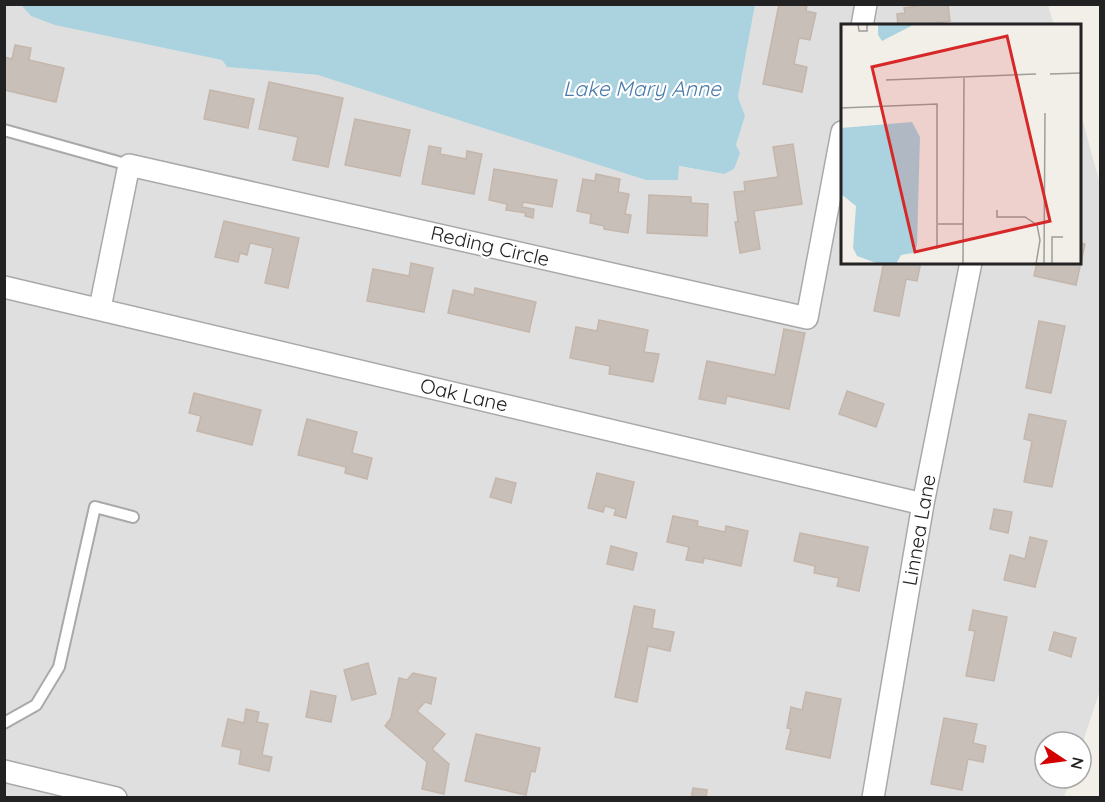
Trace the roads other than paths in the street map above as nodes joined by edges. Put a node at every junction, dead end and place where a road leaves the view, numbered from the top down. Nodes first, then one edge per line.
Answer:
1 (866, 4) edge
2 (862, 24) edge
3 (4, 130) edge
4 (841, 142) edge
5 (129, 165) junction
6 (971, 264) edge
7 (4, 286) edge
8 (100, 308) junction
9 (923, 504) junction
10 (133, 517) dead end
11 (4, 723) edge
12 (4, 771) edge
13 (116, 798) edge
14 (873, 798) edge

1 - 2 street
3 - 5 lane
4 - 5 street, Reding Circle
5 - 8 street
6 - 9 street, Linnea Lane
7 - 8 street, Oak Lane
8 - 9 street, Oak Lane
9 - 14 street, Linnea Lane
10 - 11 lane
12 - 13 street

